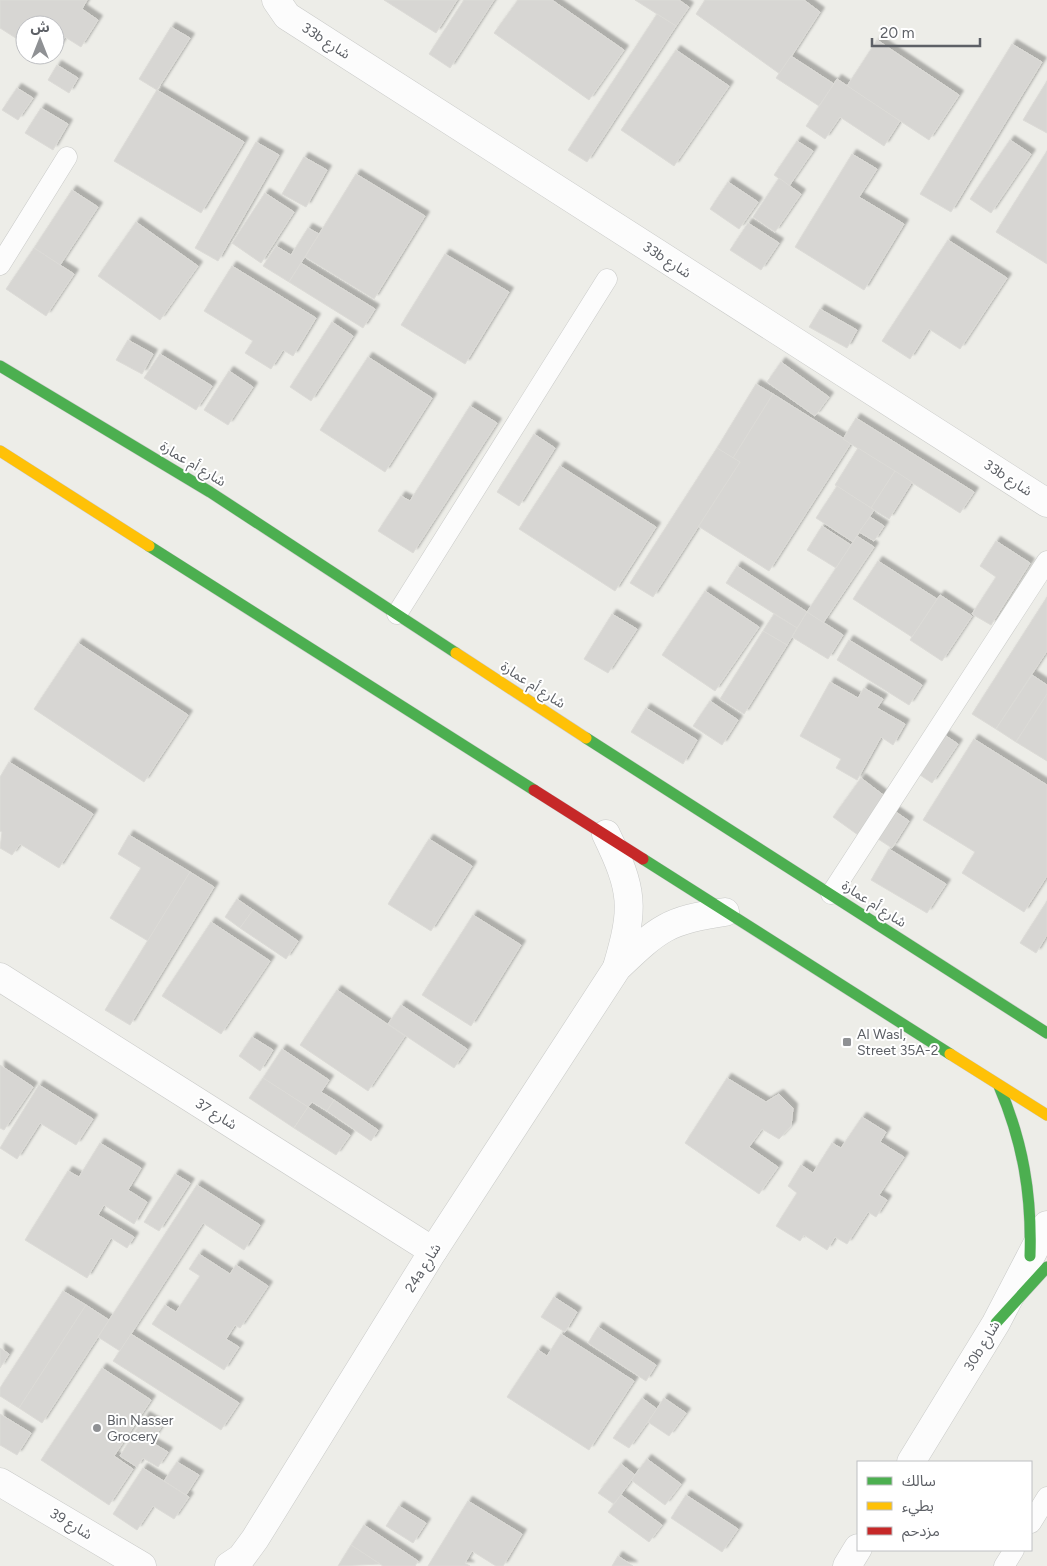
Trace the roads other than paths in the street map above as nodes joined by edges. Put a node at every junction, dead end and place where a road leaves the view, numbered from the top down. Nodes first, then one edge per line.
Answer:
1 (281, 8) edge
2 (67, 157) dead end
3 (0, 265) edge
4 (606, 279) dead end
5 (0, 366) edge
6 (0, 451) edge
7 (1047, 503) edge
8 (1047, 561) edge
9 (397, 614) junction
10 (606, 834) junction
11 (831, 894) junction
12 (725, 912) junction
13 (617, 968) junction
14 (0, 977) edge
15 (1047, 1033) edge
16 (999, 1086) junction
17 (1047, 1116) edge
18 (1047, 1225) edge
19 (433, 1251) junction
20 (1038, 1262) edge
21 (912, 1461) edge
22 (0, 1482) edge
23 (1047, 1497) edge
24 (1032, 1521) edge
25 (857, 1550) edge
26 (1013, 1551) edge
27 (142, 1566) edge
28 (229, 1566) edge
29 (847, 1566) edge
30 (1004, 1566) edge

1 - 7 street, 33b شارع
2 - 3 lane
4 - 9 lane
5 - 9 street, شارع أم عمارة
6 - 10 street
8 - 11 lane
9 - 11 street, شارع أم عمارة
10 - 12 street
10 - 13 street, 24a شارع
11 - 15 street, شارع أم عمارة
12 - 13 street, 24a شارع
12 - 16 street
13 - 19 street, 24a شارع
14 - 19 street, شارع 37
16 - 17 street
16 - 20 street
18 - 20 street, 30b شارع
19 - 28 street, 24a شارع
20 - 21 street, 30b شارع
22 - 27 street, شارع 39
23 - 24 lane
25 - 29 street
26 - 30 lane

